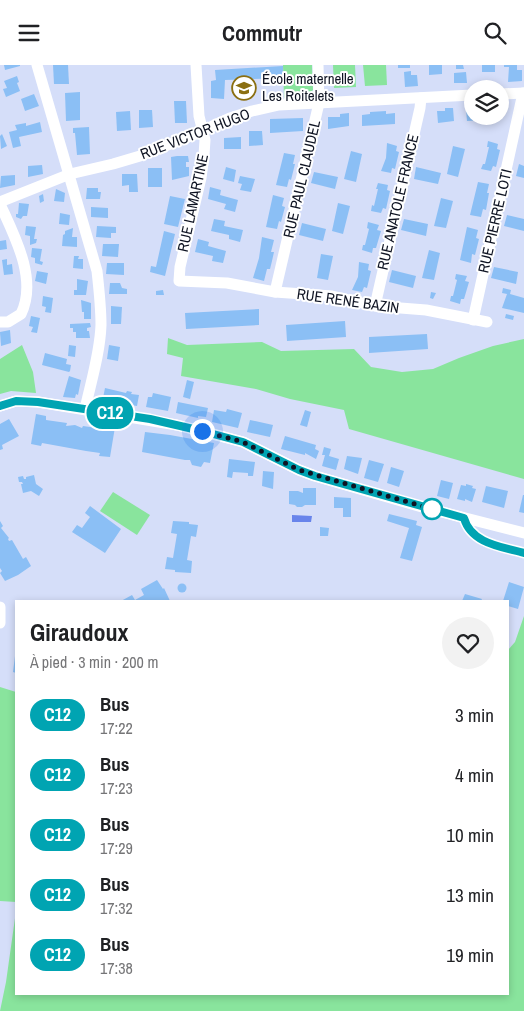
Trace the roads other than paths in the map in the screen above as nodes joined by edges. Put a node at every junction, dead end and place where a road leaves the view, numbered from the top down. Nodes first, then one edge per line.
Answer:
1 (37, 65) edge
2 (196, 65) edge
3 (318, 65) edge
4 (524, 93) edge
5 (509, 94) edge
6 (464, 95) edge
7 (421, 98) junction
8 (319, 103) junction
9 (202, 131) junction
10 (70, 174) junction
11 (0, 203) edge
12 (179, 281) joint
13 (275, 292) junction
14 (375, 306) junction
15 (473, 320) junction
16 (0, 322) edge
17 (487, 322) dead end
18 (0, 406) edge
19 (85, 409) junction
20 (524, 533) edge
21 (0, 607) edge
22 (0, 623) edge

1 - 10 street
2 - 9 street, RUE LAMARTINE
3 - 8 street, RUE PAUL CLAUDEL
4 - 5 street
4 - 15 street, RUE PIERRE LOTI
6 - 7 street, RUE VICTOR HUGO
7 - 8 street, RUE VICTOR HUGO
7 - 14 street, RUE ANATOLE FRANCE
8 - 9 street, RUE VICTOR HUGO
8 - 13 street, RUE PAUL CLAUDEL
9 - 10 street, RUE VICTOR HUGO
9 - 12 street, RUE LAMARTINE
10 - 11 street, RUE VICTOR HUGO
10 - 19 street
11 - 16 street
12 - 13 street, RUE RENÉ BAZIN
13 - 14 street, RUE RENÉ BAZIN
14 - 15 street, RUE RENÉ BAZIN
15 - 17 street, RUE RENÉ BAZIN
18 - 19 street
19 - 20 street
21 - 22 street

